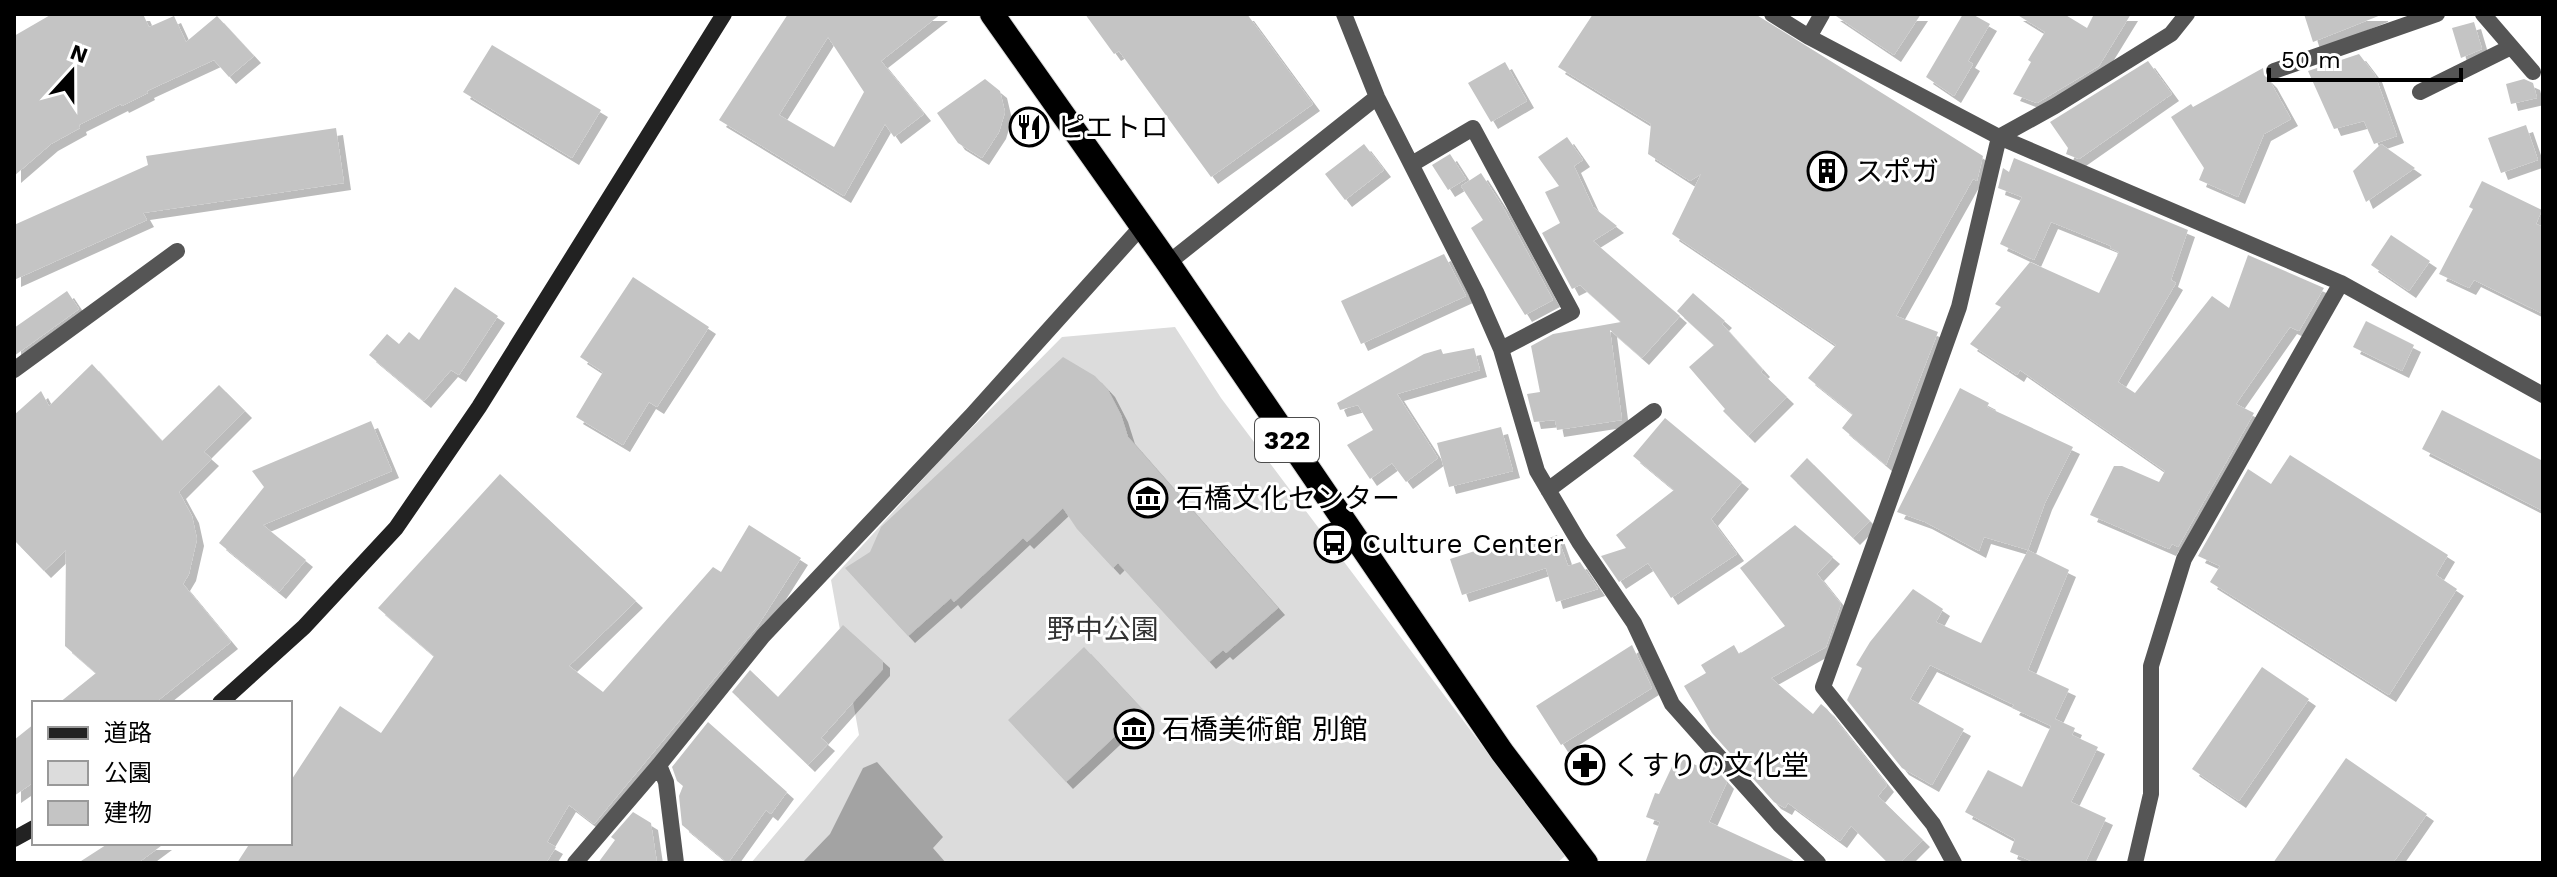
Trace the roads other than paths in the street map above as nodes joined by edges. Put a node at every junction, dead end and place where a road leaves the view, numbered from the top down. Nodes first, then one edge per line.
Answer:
1 (724, 14) edge
2 (992, 14) edge
3 (1344, 14) edge
4 (1772, 14) edge
5 (1822, 14) edge
6 (2187, 14) edge
7 (2437, 14) edge
8 (2483, 14) edge
9 (1809, 37) junction
10 (2511, 47) junction
11 (2274, 71) dead end
12 (2533, 72) dead end
13 (2420, 92) dead end
14 (1377, 97) junction
15 (1999, 137) junction
16 (1412, 164) junction
17 (1142, 226) junction
18 (177, 251) dead end
19 (1168, 263) junction
20 (2341, 283) junction
21 (1501, 349) junction
22 (14, 370) edge
23 (2543, 395) edge
24 (1654, 411) dead end
25 (1548, 490) junction
26 (222, 701) edge
27 (659, 765) junction
28 (32, 829) edge
29 (14, 839) edge
30 (575, 863) edge
31 (676, 863) edge
32 (1586, 863) edge
33 (1818, 863) edge
34 (1954, 863) edge
35 (2135, 863) edge

1 - 26 street
2 - 17 highway, 322
3 - 14 street
4 - 9 street
5 - 9 street
6 - 15 street
7 - 11 street
8 - 10 street
9 - 15 street
10 - 12 street
10 - 13 street
14 - 16 street
14 - 19 street
15 - 20 street
15 - 34 street
16 - 21 street
16 - 21 street
17 - 19 highway, 322
17 - 27 street
18 - 22 street
19 - 32 highway, 322
20 - 23 street
20 - 35 street
21 - 25 street
24 - 25 street
25 - 33 street
27 - 30 street
27 - 31 street
28 - 29 street

